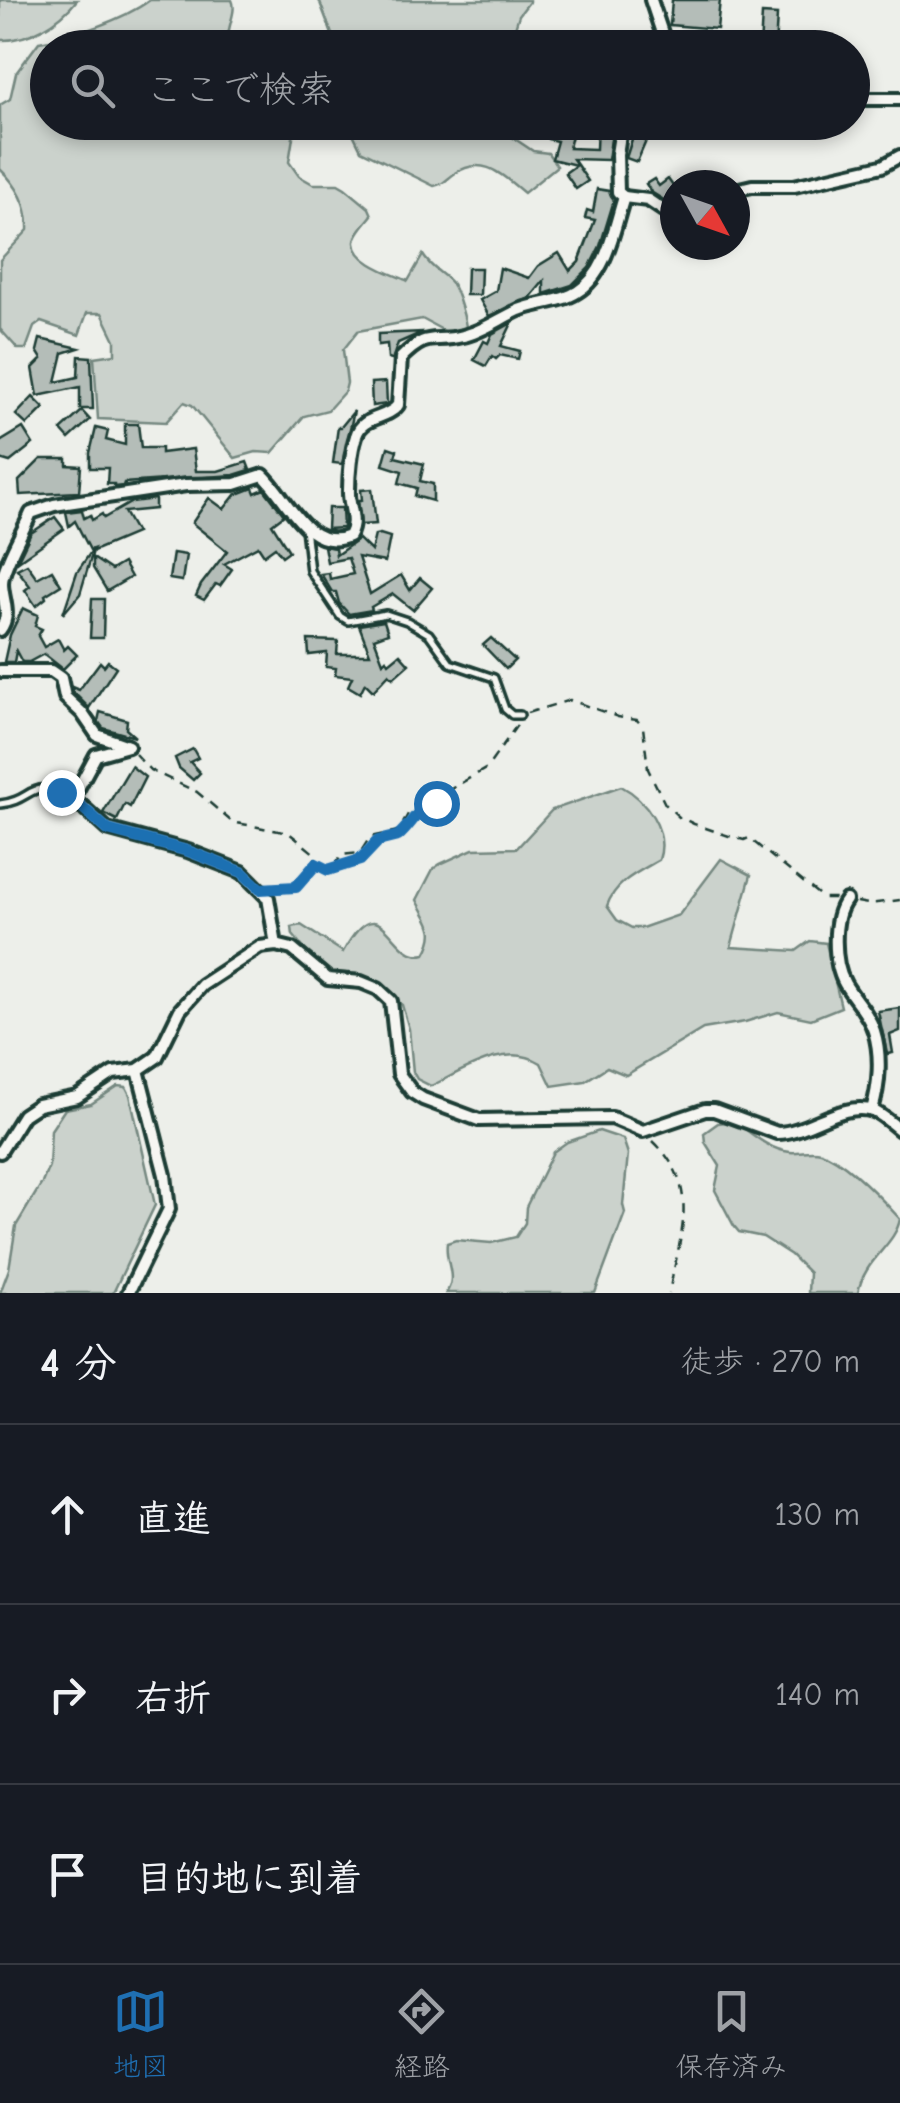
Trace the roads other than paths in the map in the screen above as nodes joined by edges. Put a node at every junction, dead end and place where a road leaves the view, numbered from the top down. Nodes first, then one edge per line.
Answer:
1 (652, 0) edge
2 (661, 30) edge
3 (620, 140) edge
4 (900, 156) edge
5 (750, 186) edge
6 (624, 197) junction
7 (660, 208) edge
8 (304, 528) junction
9 (0, 630) edge
10 (0, 670) edge
11 (520, 715) road end
12 (72, 798) junction
13 (0, 804) edge
14 (846, 900) road end
15 (276, 945) junction
16 (138, 1070) junction
17 (872, 1110) junction
18 (900, 1130) edge
19 (0, 1152) edge
20 (128, 1293) edge

1 - 2 street
3 - 6 street
4 - 5 street
6 - 7 street
6 - 8 street
8 - 9 street
8 - 11 lane
10 - 12 street
12 - 13 lane
12 - 15 street
14 - 17 street
15 - 16 street
15 - 17 street
16 - 19 street
16 - 20 street
17 - 18 street

